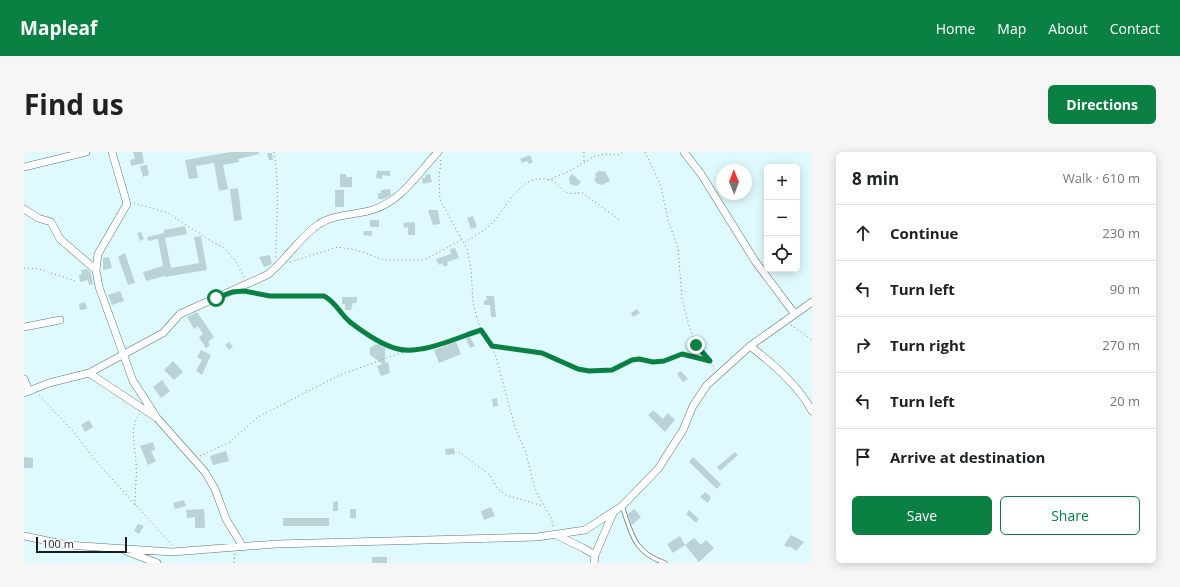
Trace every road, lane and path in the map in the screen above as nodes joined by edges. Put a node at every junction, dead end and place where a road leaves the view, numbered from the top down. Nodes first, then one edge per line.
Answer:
1 (86, 152) edge
2 (112, 152) edge
3 (274, 152) edge
4 (584, 152) edge
5 (624, 152) edge
6 (645, 152) edge
7 (684, 152) edge
8 (62, 154) edge
9 (440, 156) edge
10 (584, 161) junction
11 (24, 167) edge
12 (548, 180) junction
13 (127, 200) junction
14 (24, 209) edge
15 (621, 221) dead end
16 (463, 239) junction
17 (464, 242) junction
18 (289, 263) dead end
19 (24, 268) edge
20 (276, 268) junction
21 (96, 270) junction
22 (75, 281) dead end
23 (246, 288) junction
24 (812, 302) edge
25 (794, 313) junction
26 (60, 320) dead end
27 (784, 320) junction
28 (24, 327) edge
29 (481, 330) junction
30 (812, 340) edge
31 (492, 346) junction
32 (750, 346) junction
33 (411, 350) junction
34 (123, 356) junction
35 (710, 361) junction
36 (89, 373) junction
37 (719, 374) junction
38 (24, 379) edge
39 (29, 391) edge
40 (143, 411) junction
41 (812, 411) edge
42 (157, 418) junction
43 (459, 452) dead end
44 (194, 459) junction
45 (135, 506) junction
46 (544, 506) junction
47 (622, 506) junction
48 (613, 513) junction
49 (556, 535) junction
50 (24, 536) edge
51 (118, 547) junction
52 (240, 547) junction
53 (179, 552) junction
54 (594, 559) edge
55 (157, 563) edge
56 (234, 563) edge
57 (665, 563) edge

1 - 8 street
2 - 13 street
3 - 20 path
4 - 10 path
5 - 10 path
6 - 35 path
7 - 25 street
8 - 11 street
9 - 16 path
9 - 20 street
10 - 12 path
12 - 15 path
12 - 17 path
13 - 21 street
13 - 23 path
14 - 21 street
16 - 17 path
16 - 18 path
17 - 29 path
19 - 22 path
20 - 23 street
21 - 34 street
23 - 33 path
23 - 34 street
24 - 25 street
25 - 27 street
26 - 28 street
27 - 30 path
27 - 32 street
29 - 31 path
29 - 33 path
31 - 35 path
31 - 46 path
32 - 37 street
32 - 41 street
33 - 44 path
34 - 36 street
34 - 42 street
35 - 37 path
36 - 39 street
36 - 40 street
37 - 47 street
38 - 39 street
39 - 45 path
40 - 42 street
40 - 45 path
42 - 44 street
43 - 46 path
44 - 52 street
45 - 53 path
46 - 49 path
47 - 48 street
47 - 57 lane
48 - 49 street
48 - 54 street
49 - 52 street
49 - 54 street
50 - 51 street
51 - 53 street
51 - 55 street
52 - 53 street
52 - 56 path

